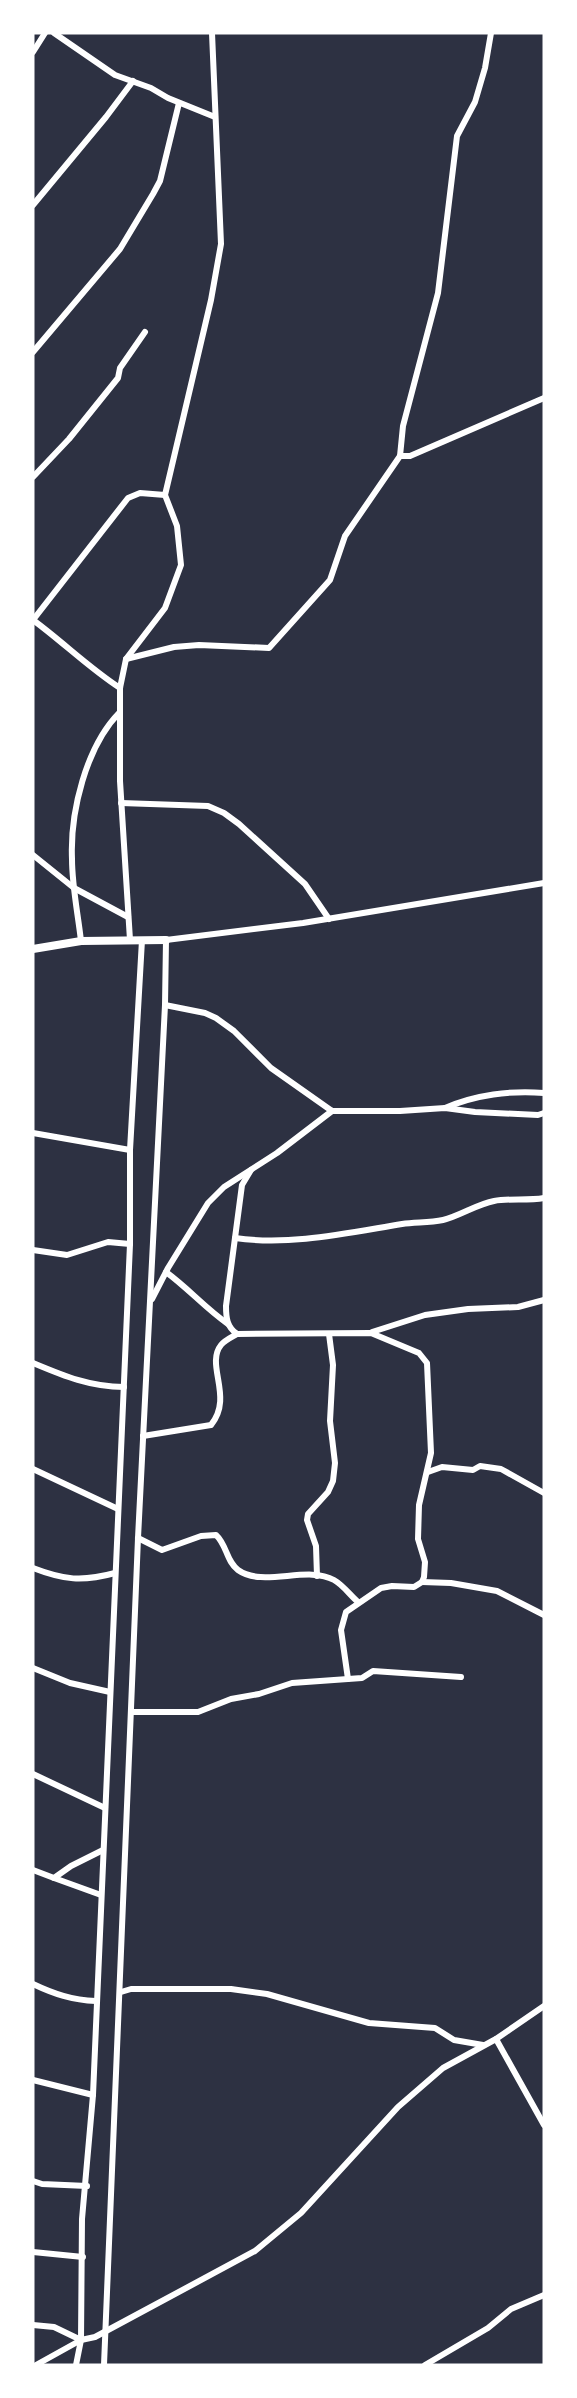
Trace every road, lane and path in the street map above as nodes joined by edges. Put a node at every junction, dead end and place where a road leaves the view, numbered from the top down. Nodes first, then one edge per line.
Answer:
1 (45, 33) edge
2 (54, 33) edge
3 (212, 33) edge
4 (491, 33) edge
5 (33, 52) edge
6 (133, 81) junction
7 (179, 103) junction
8 (215, 117) junction
9 (33, 205) edge
10 (145, 332) dead end
11 (33, 352) edge
12 (544, 398) edge
13 (400, 456) junction
14 (33, 477) edge
15 (165, 495) junction
16 (126, 659) junction
17 (120, 688) junction
18 (119, 713) junction
19 (121, 802) junction
20 (33, 855) edge
21 (544, 883) edge
22 (74, 888) junction
23 (128, 917) junction
24 (329, 919) junction
25 (130, 940) junction
26 (142, 940) junction
27 (166, 940) junction
28 (81, 941) junction
29 (33, 949) edge
30 (165, 1005) junction
31 (544, 1093) edge
32 (445, 1108) junction
33 (332, 1111) junction
34 (544, 1113) edge
35 (33, 1132) edge
36 (130, 1150) junction
37 (251, 1170) junction
38 (544, 1198) edge
39 (235, 1238) junction
40 (130, 1244) junction
41 (33, 1250) edge
42 (166, 1272) junction
43 (544, 1300) edge
44 (150, 1303) junction
45 (228, 1324) junction
46 (371, 1333) junction
47 (237, 1334) junction
48 (328, 1334) junction
49 (33, 1363) edge
50 (124, 1387) junction
51 (143, 1436) junction
52 (33, 1469) edge
53 (428, 1472) junction
54 (544, 1493) edge
55 (117, 1509) junction
56 (138, 1538) junction
57 (33, 1568) edge
58 (115, 1573) junction
59 (317, 1576) junction
60 (422, 1582) junction
61 (358, 1602) junction
62 (544, 1615) edge
63 (33, 1668) edge
64 (461, 1677) dead end
65 (348, 1679) junction
66 (110, 1692) junction
67 (131, 1712) junction
68 (33, 1774) edge
69 (105, 1809) junction
70 (103, 1850) junction
71 (33, 1870) edge
72 (54, 1878) junction
73 (101, 1894) junction
74 (33, 1984) edge
75 (121, 1992) junction
76 (96, 2001) junction
77 (544, 2006) edge
78 (496, 2039) junction
79 (483, 2045) junction
80 (33, 2080) edge
81 (93, 2095) junction
82 (544, 2125) edge
83 (33, 2181) edge
84 (87, 2186) junction
85 (33, 2252) edge
86 (83, 2257) junction
87 (544, 2295) edge
88 (33, 2325) edge
89 (105, 2331) junction
90 (81, 2340) junction
91 (36, 2365) edge
92 (75, 2365) edge
93 (104, 2365) edge
94 (425, 2365) edge

1 - 5 street
2 - 6 street
3 - 8 street
4 - 13 street
6 - 7 street
6 - 9 street
7 - 8 street
7 - 11 street
8 - 15 street
10 - 14 street
12 - 13 street
13 - 16 street
15 - 16 street
15 - 17 street
16 - 17 street
17 - 18 street
18 - 19 street
18 - 22 street
19 - 23 street
19 - 24 street
20 - 22 street
21 - 24 street
22 - 23 street
22 - 28 street
23 - 25 street
24 - 27 street
25 - 26 street
25 - 28 street
26 - 27 street
26 - 36 street
27 - 30 street
28 - 29 street
30 - 33 street
30 - 44 street
31 - 32 street
32 - 33 street
32 - 34 street
33 - 37 street
35 - 36 street
36 - 40 street
37 - 39 street
37 - 42 street
38 - 39 street
39 - 45 street
40 - 41 street
40 - 50 street
42 - 44 street
42 - 45 street
43 - 46 street
44 - 51 street
45 - 47 street
46 - 48 street
46 - 53 street
47 - 48 street
47 - 51 street
48 - 59 street
49 - 50 street
50 - 55 street
51 - 56 street
52 - 55 street
53 - 54 street
53 - 60 street
55 - 58 street
56 - 59 street
56 - 67 street
57 - 58 street
58 - 66 street
59 - 61 street
60 - 61 street
60 - 62 street
61 - 65 street
63 - 66 street
64 - 65 street
65 - 67 street
66 - 69 street
67 - 75 street
68 - 69 street
69 - 70 street
70 - 72 street
70 - 73 street
71 - 72 street
72 - 73 street
73 - 76 street
74 - 76 street
75 - 79 street
75 - 89 street
76 - 81 street
77 - 78 street
78 - 79 street
78 - 82 street
79 - 89 street
80 - 81 street
81 - 84 street
83 - 84 street
84 - 86 street
85 - 86 street
86 - 90 street
87 - 94 street
88 - 90 street
89 - 90 street
89 - 93 street
90 - 91 street
90 - 92 street

